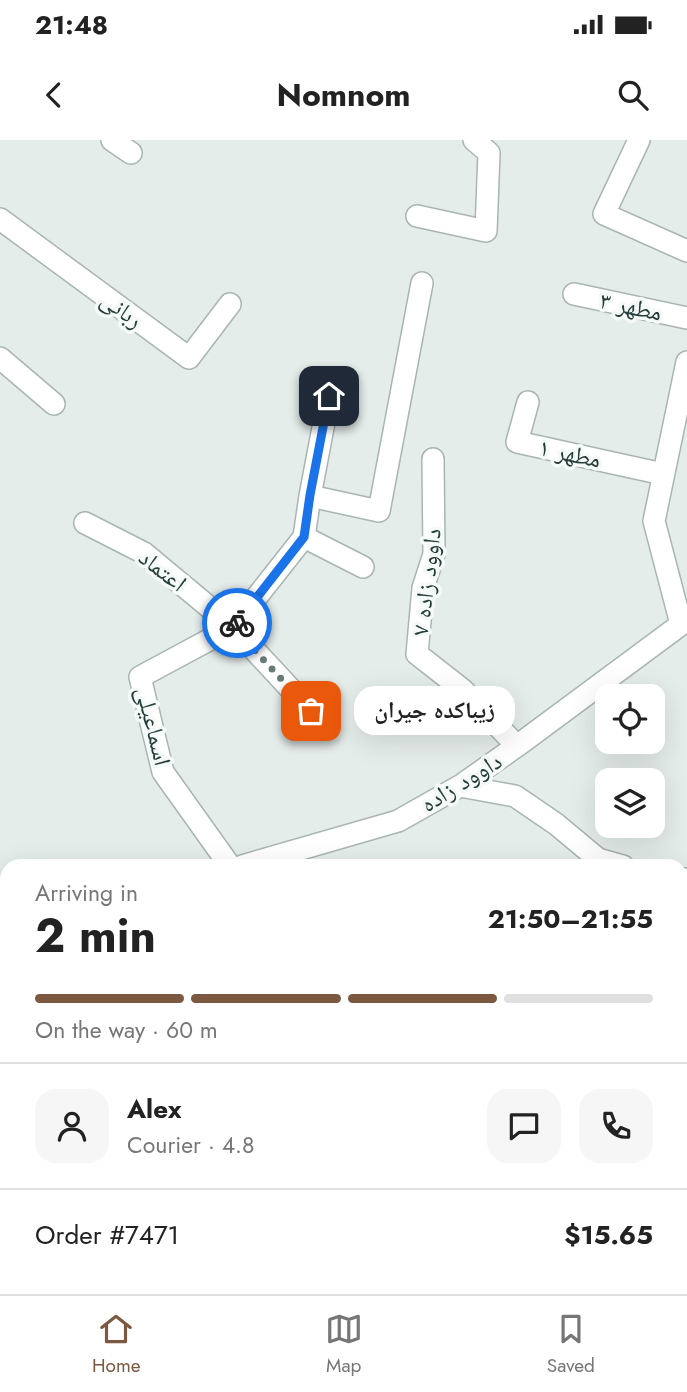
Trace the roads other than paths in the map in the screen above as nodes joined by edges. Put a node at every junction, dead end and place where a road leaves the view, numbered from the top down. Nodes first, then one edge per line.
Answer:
1 (113, 140) edge
2 (474, 140) edge
3 (639, 140) edge
4 (131, 152) dead end
5 (417, 216) dead end
6 (0, 219) edge
7 (687, 251) edge
8 (422, 283) dead end
9 (575, 294) dead end
10 (230, 304) dead end
11 (687, 318) edge
12 (0, 358) edge
13 (687, 362) edge
14 (329, 396) dead end
15 (528, 402) dead end
16 (54, 404) dead end
17 (433, 459) dead end
18 (663, 474) junction
19 (310, 495) junction
20 (85, 523) dead end
21 (304, 537) junction
22 (363, 567) dead end
23 (684, 622) edge
24 (233, 627) junction
25 (311, 711) dead end
26 (517, 746) junction
27 (460, 786) junction
28 (225, 859) edge
29 (266, 859) edge
30 (598, 859) edge

1 - 4 street
2 - 5 street
3 - 7 street
6 - 10 street, ربانی
8 - 19 street
9 - 11 street, مطهر ۳
12 - 16 street
13 - 18 street
14 - 19 street
15 - 18 street, مطهر ۱
17 - 26 street, داوود زاده ۷
18 - 23 street
19 - 21 street
20 - 24 street, اعتماد
21 - 22 street
21 - 24 street, اسماعیلی
23 - 26 street, داوود زاده
24 - 25 street, اعتماد
24 - 28 street, اسماعیلی
26 - 27 street, داوود زاده
27 - 29 street, داوود زاده
27 - 30 street

